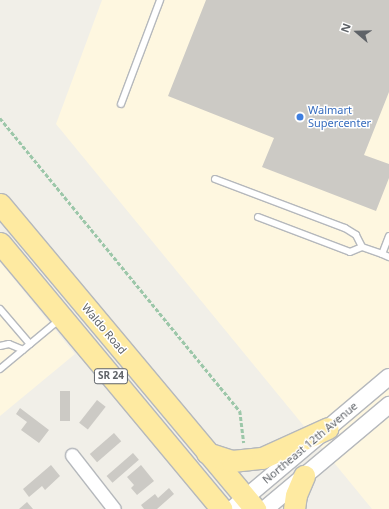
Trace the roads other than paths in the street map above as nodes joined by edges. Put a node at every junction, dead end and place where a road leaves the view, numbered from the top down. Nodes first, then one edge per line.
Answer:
1 (160, 0) edge
2 (121, 104) dead end
3 (215, 179) dead end
4 (0, 204) edge
5 (258, 217) dead end
6 (389, 236) edge
7 (0, 243) edge
8 (362, 248) junction
9 (382, 254) junction
10 (389, 257) edge
11 (0, 309) edge
12 (62, 317) junction
13 (30, 344) junction
14 (0, 346) edge
15 (23, 350) junction
16 (0, 369) edge
17 (389, 377) edge
18 (389, 405) edge
19 (328, 428) junction
20 (207, 453) junction
21 (72, 455) dead end
22 (304, 476) junction
23 (244, 505) edge
24 (114, 509) edge
25 (222, 509) edge
26 (265, 509) edge
27 (294, 509) edge

1 - 2 lane
3 - 8 lane
4 - 20 highway, Waldo Road / SR 24
5 - 8 lane
6 - 9 lane
7 - 12 highway, SR 24
8 - 9 lane
9 - 10 lane
11 - 13 lane
12 - 13 lane
12 - 25 highway, SR 24
13 - 15 lane
14 - 15 lane
15 - 16 lane
17 - 19 street, Northeast 12th Avenue
18 - 22 street, Northeast 12th Avenue
19 - 20 highway
19 - 23 street, Northeast 12th Avenue
20 - 23 highway, Waldo Road / SR 24
21 - 24 street
22 - 26 street, Northeast 12th Avenue
22 - 27 highway

